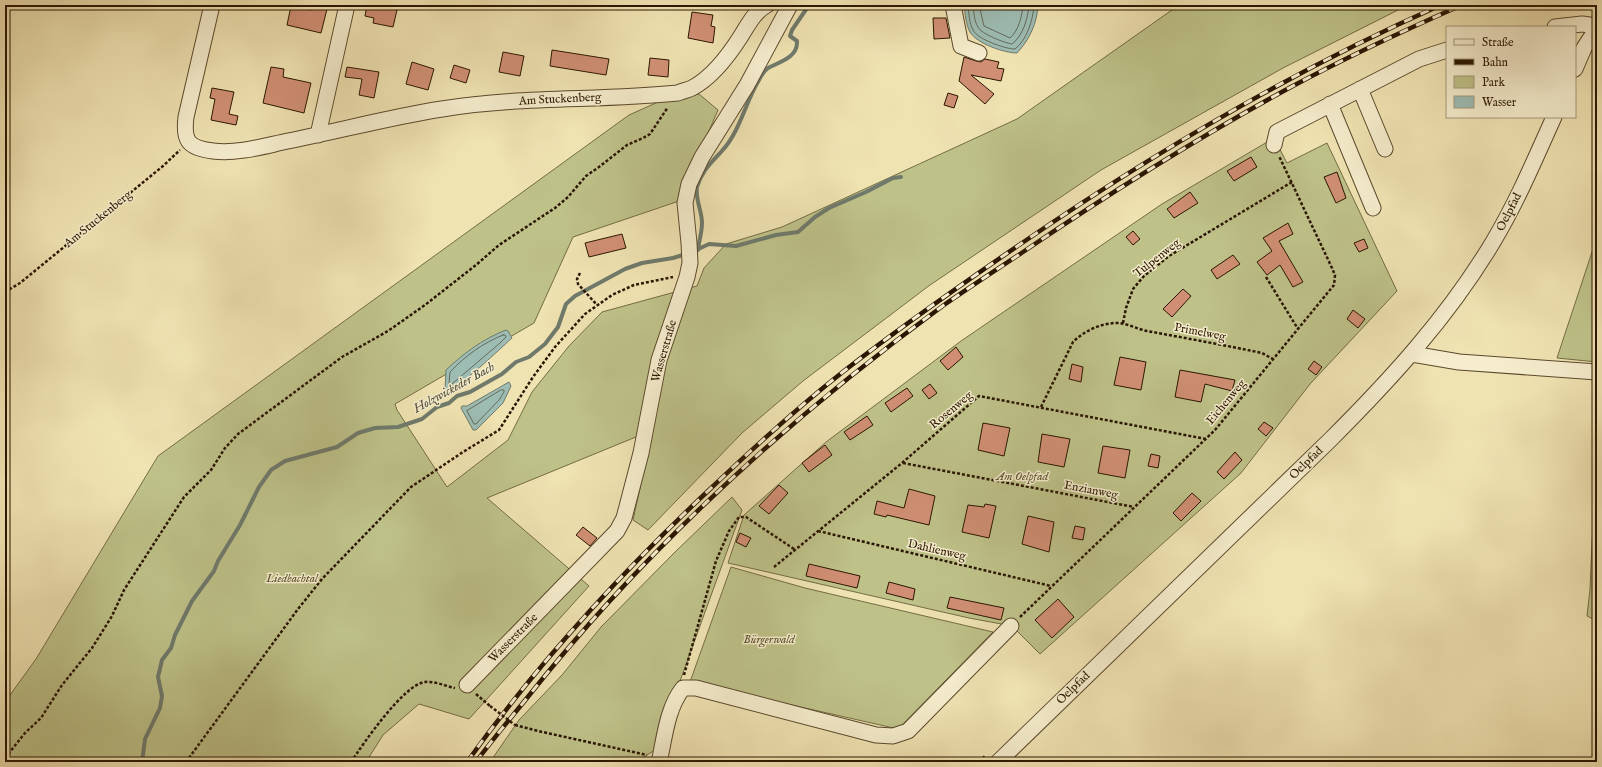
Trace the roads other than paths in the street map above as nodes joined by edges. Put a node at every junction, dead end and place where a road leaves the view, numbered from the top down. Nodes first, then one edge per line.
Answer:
1 (212, 5) edge
2 (347, 5) edge
3 (767, 5) edge
4 (790, 5) edge
5 (953, 5) edge
6 (1564, 26) edge
7 (1597, 27) edge
8 (1446, 50) edge
9 (979, 53) dead end
10 (1576, 66) edge
11 (1360, 89) junction
12 (1330, 104) junction
13 (1554, 118) edge
14 (318, 135) junction
15 (1274, 145) road end
16 (1385, 150) dead end
17 (1373, 208) dead end
18 (1412, 354) junction
19 (1597, 372) edge
20 (1011, 626) road end
21 (467, 685) road end
22 (660, 758) road end
23 (998, 762) edge

1 - 14 street, Am Stuckenberg
2 - 14 street
3 - 14 street, Am Stuckenberg
4 - 21 street, Wasserstraße
5 - 9 street
6 - 7 street
7 - 10 street
8 - 11 street
11 - 12 street
11 - 16 street
12 - 15 street
12 - 17 street
13 - 18 street, Oelpfad
18 - 19 street
18 - 23 street, Oelpfad
20 - 22 street

